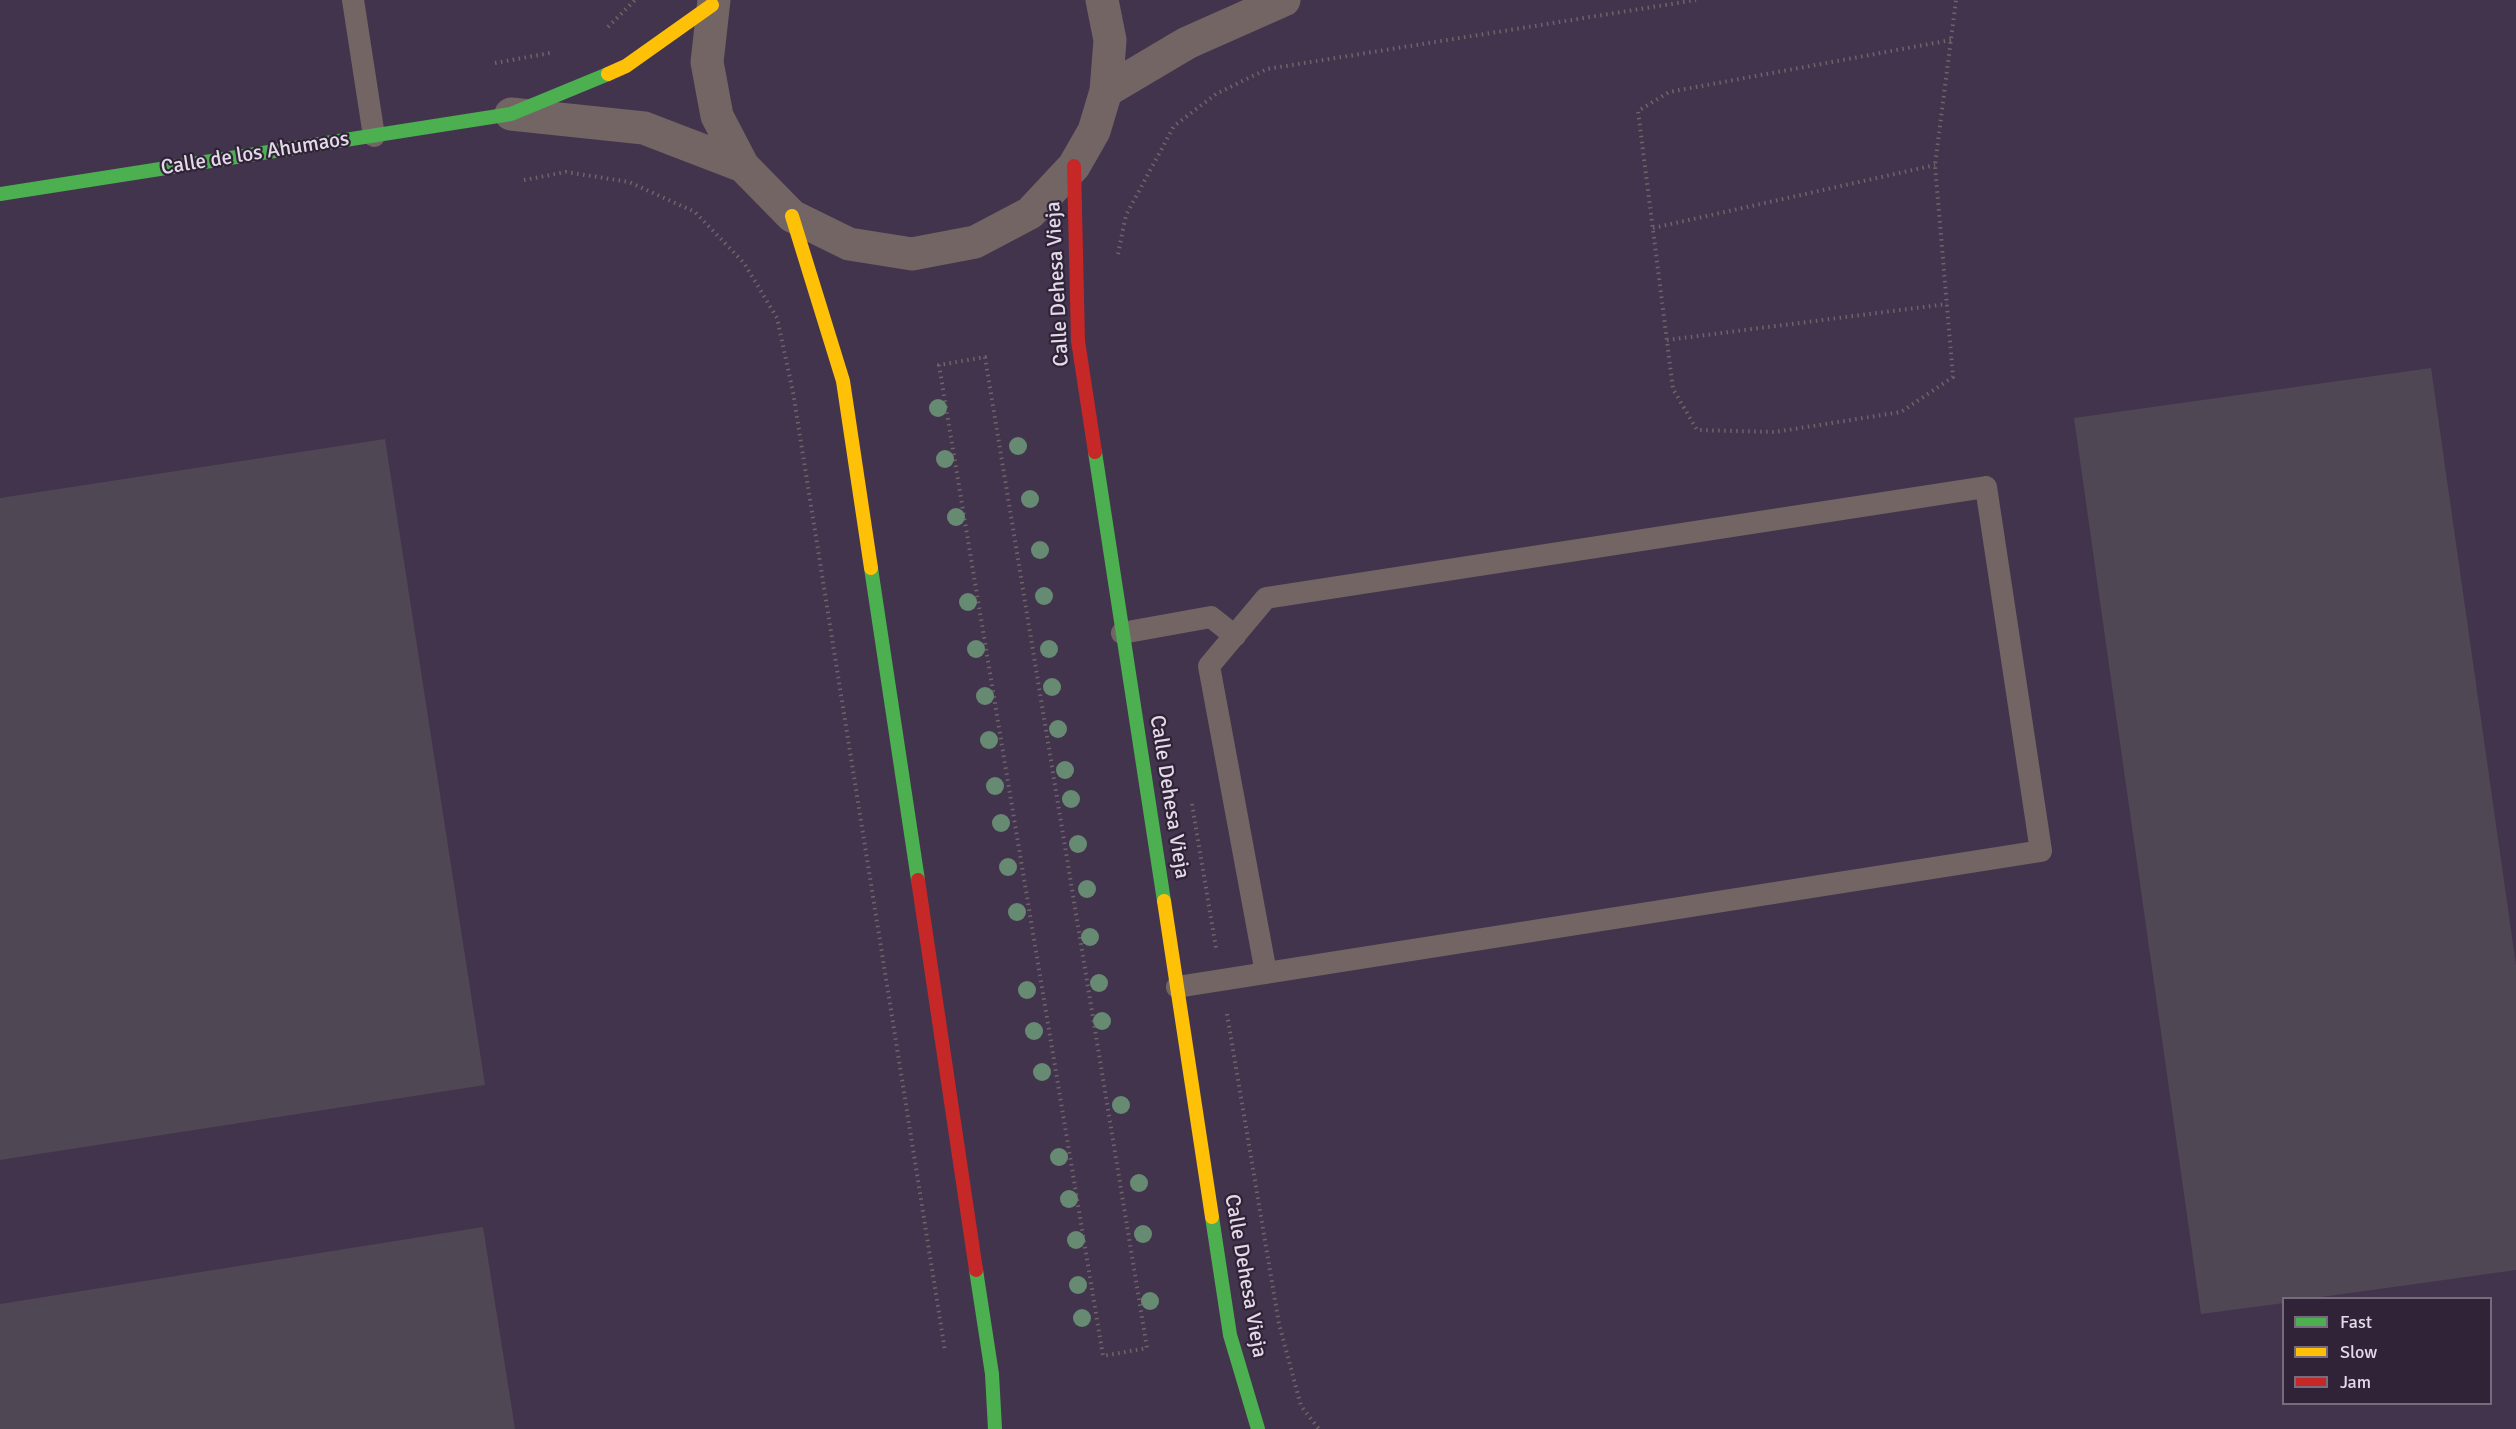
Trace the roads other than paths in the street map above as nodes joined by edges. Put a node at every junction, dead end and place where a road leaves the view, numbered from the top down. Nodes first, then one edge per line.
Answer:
1 (353, 0) edge
2 (1102, 0) edge
3 (1284, 0) edge
4 (713, 3) edge
5 (1107, 91) junction
6 (511, 114) junction
7 (374, 136) junction
8 (743, 166) junction
9 (1074, 166) junction
10 (0, 194) edge
11 (792, 216) junction
12 (1122, 633) junction
13 (1234, 636) junction
14 (1266, 973) junction
15 (1177, 987) junction
16 (995, 1429) edge
17 (1258, 1429) edge

1 - 7 lane
2 - 5 street
3 - 5 street
4 - 6 street, Calle de los Ahumaos
4 - 8 street
5 - 9 street
6 - 7 street, Calle de los Ahumaos
6 - 8 street, Calle de los Ahumaos
7 - 10 street, Calle de los Ahumaos
8 - 11 street
9 - 11 street
9 - 12 street, Calle Dehesa Vieja
11 - 16 street
12 - 13 lane
12 - 15 street, Calle Dehesa Vieja
13 - 14 lane
13 - 14 lane
14 - 15 lane
15 - 17 street, Calle Dehesa Vieja

